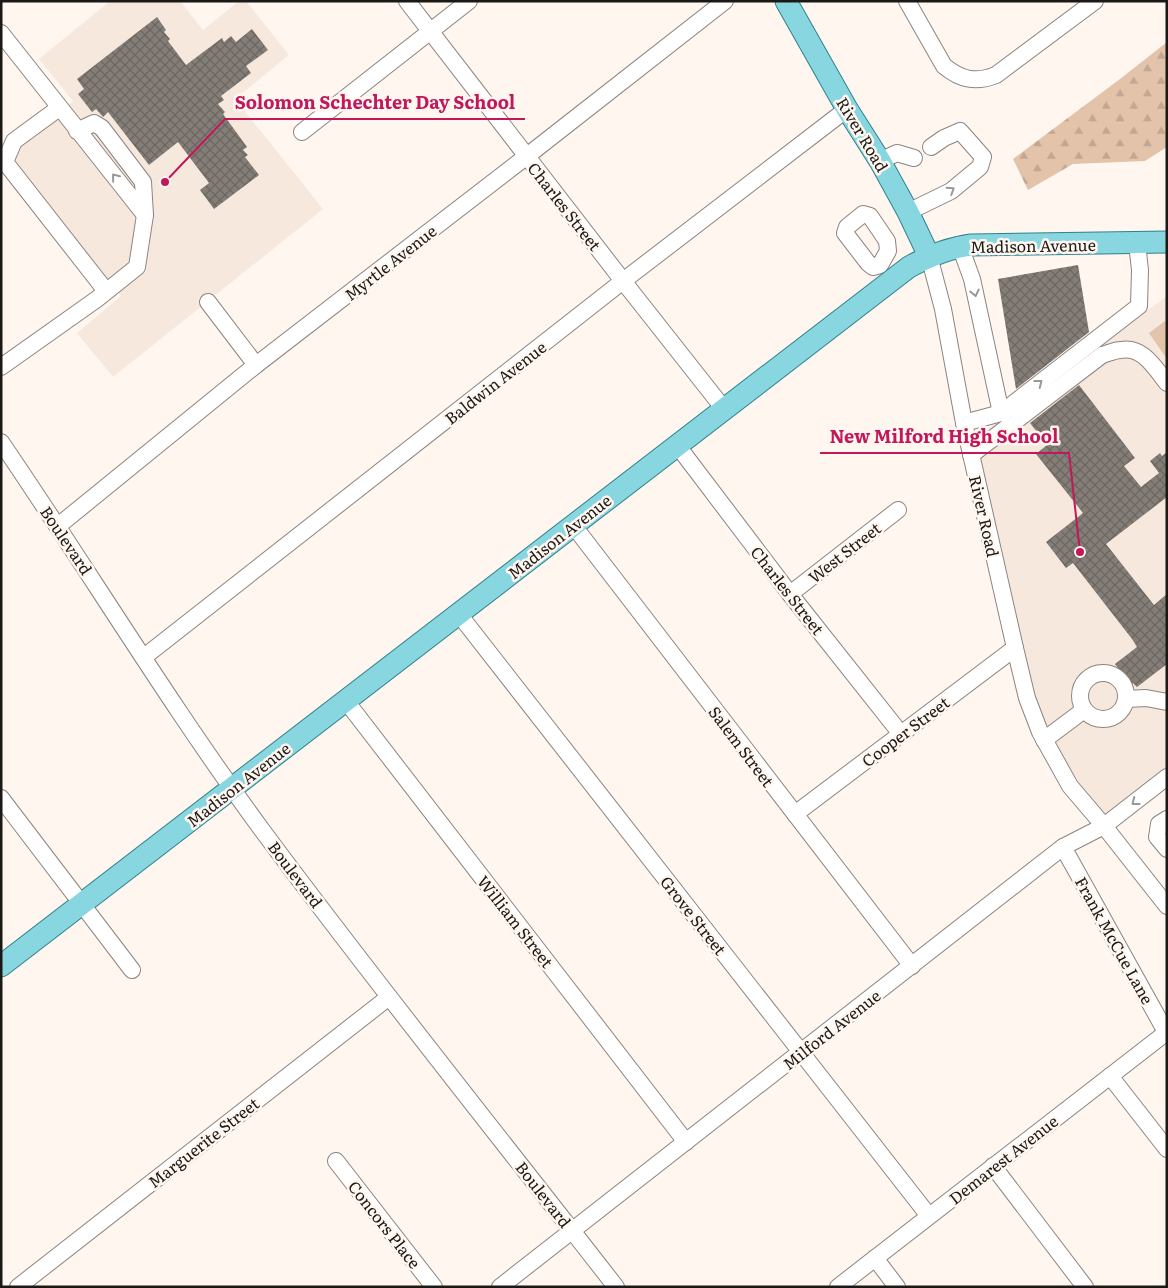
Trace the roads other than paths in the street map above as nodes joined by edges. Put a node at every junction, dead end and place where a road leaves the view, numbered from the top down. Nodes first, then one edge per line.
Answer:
1 (408, 1) edge
2 (469, 1) edge
3 (725, 1) edge
4 (786, 1) edge
5 (907, 1) edge
6 (1095, 1) edge
7 (431, 31) junction
8 (1, 34) edge
9 (59, 108) junction
10 (848, 109) junction
11 (302, 132) dead end
12 (931, 147) dead end
13 (527, 156) junction
14 (914, 158) dead end
15 (880, 161) junction
16 (908, 212) junction
17 (1167, 242) edge
18 (1137, 243) junction
19 (960, 246) junction
20 (929, 256) junction
21 (623, 281) junction
22 (101, 295) junction
23 (208, 302) dead end
24 (256, 365) junction
25 (1, 367) edge
26 (1167, 383) edge
27 (724, 409) junction
28 (1000, 413) junction
29 (964, 422) junction
30 (1, 442) edge
31 (677, 445) junction
32 (972, 455) junction
33 (898, 510) dead end
34 (573, 525) junction
35 (58, 526) junction
36 (790, 594) junction
37 (458, 613) junction
38 (1015, 648) junction
39 (144, 657) junction
40 (1126, 699) junction
41 (346, 701) junction
42 (1167, 702) edge
43 (1084, 710) junction
44 (901, 734) junction
45 (1044, 740) junction
46 (1167, 777) edge
47 (232, 788) junction
48 (1, 798) edge
49 (795, 814) junction
50 (1167, 819) edge
51 (1104, 826) junction
52 (1063, 847) junction
53 (1167, 849) edge
54 (81, 905) junction
55 (1167, 906) edge
56 (1, 966) edge
57 (912, 966) junction
58 (132, 970) dead end
59 (389, 997) junction
60 (1166, 1032) edge
61 (801, 1052) junction
62 (1110, 1076) junction
63 (686, 1142) junction
64 (1167, 1149) edge
65 (336, 1161) dead end
66 (993, 1166) junction
67 (930, 1216) junction
68 (572, 1230) junction
69 (875, 1258) junction
70 (18, 1287) edge
71 (434, 1287) edge
72 (500, 1287) edge
73 (616, 1287) edge
74 (838, 1287) edge
75 (897, 1287) edge
76 (1085, 1287) edge

1 - 7 street, Charles Street
2 - 7 street
3 - 13 street, Myrtle Avenue
4 - 10 main road, River Road
5 - 6 street
7 - 11 street
7 - 13 street, Charles Street
8 - 9 street
9 - 22 street
9 - 22 street
10 - 15 main road, River Road
10 - 21 street, Baldwin Avenue
16 -> 12 street
13 - 21 street, Charles Street
13 - 24 street, Myrtle Avenue
14 - 15 street
15 - 16 main road, River Road
16 - 20 main road, River Road
17 - 18 main road, Madison Avenue
18 - 19 main road, Madison Avenue
28 -> 18 street
19 - 20 main road, Madison Avenue
19 -> 28 street
20 - 27 main road, Madison Avenue
20 - 29 street, River Road
21 - 27 street, Charles Street
21 - 39 street, Baldwin Avenue
22 - 25 street
23 - 24 street
24 - 35 street, Myrtle Avenue
26 - 32 street
27 - 31 main road, Madison Avenue
28 - 29 street
29 - 32 street, River Road
30 - 35 street, Boulevard
31 - 34 main road, Madison Avenue
31 - 36 street, Charles Street
32 - 38 street, River Road
33 - 36 street, West Street
34 - 37 main road, Madison Avenue
34 - 49 street, Salem Street
35 - 39 street, Boulevard
36 - 44 street, Charles Street
37 - 41 main road, Madison Avenue
37 - 61 street, Grove Street
38 - 44 street, Cooper Street
38 - 45 street, River Road
39 - 47 street, Boulevard
40 - 42 street
40 - 43 street
40 - 43 street
41 - 47 main road, Madison Avenue
41 - 63 street, William Street
43 - 45 street
44 - 49 street, Cooper Street
45 - 51 street, River Road
46 -> 51 street, Milford Avenue
47 - 54 main road, Madison Avenue
47 - 59 street, Boulevard
48 - 54 street
49 - 57 street, Salem Street
50 - 53 street
51 - 52 street, Milford Avenue
51 - 55 street, River Road
52 - 57 street, Milford Avenue
52 - 60 street, Frank McCue Lane
54 - 56 main road, Madison Avenue
54 - 58 street
57 - 61 street, Milford Avenue
59 - 68 street, Boulevard
59 - 70 street, Marguerite Street
60 - 62 street, Demarest Avenue
61 - 63 street, Milford Avenue
61 - 67 street, Grove Street
62 - 64 street
62 - 66 street, Demarest Avenue
63 - 68 street, Milford Avenue
65 - 71 street, Concors Place
66 - 67 street, Demarest Avenue
66 - 76 street
67 - 69 street, Demarest Avenue
68 - 72 street, Milford Avenue
68 - 73 street, Boulevard
69 - 74 street, Demarest Avenue
69 - 75 street

